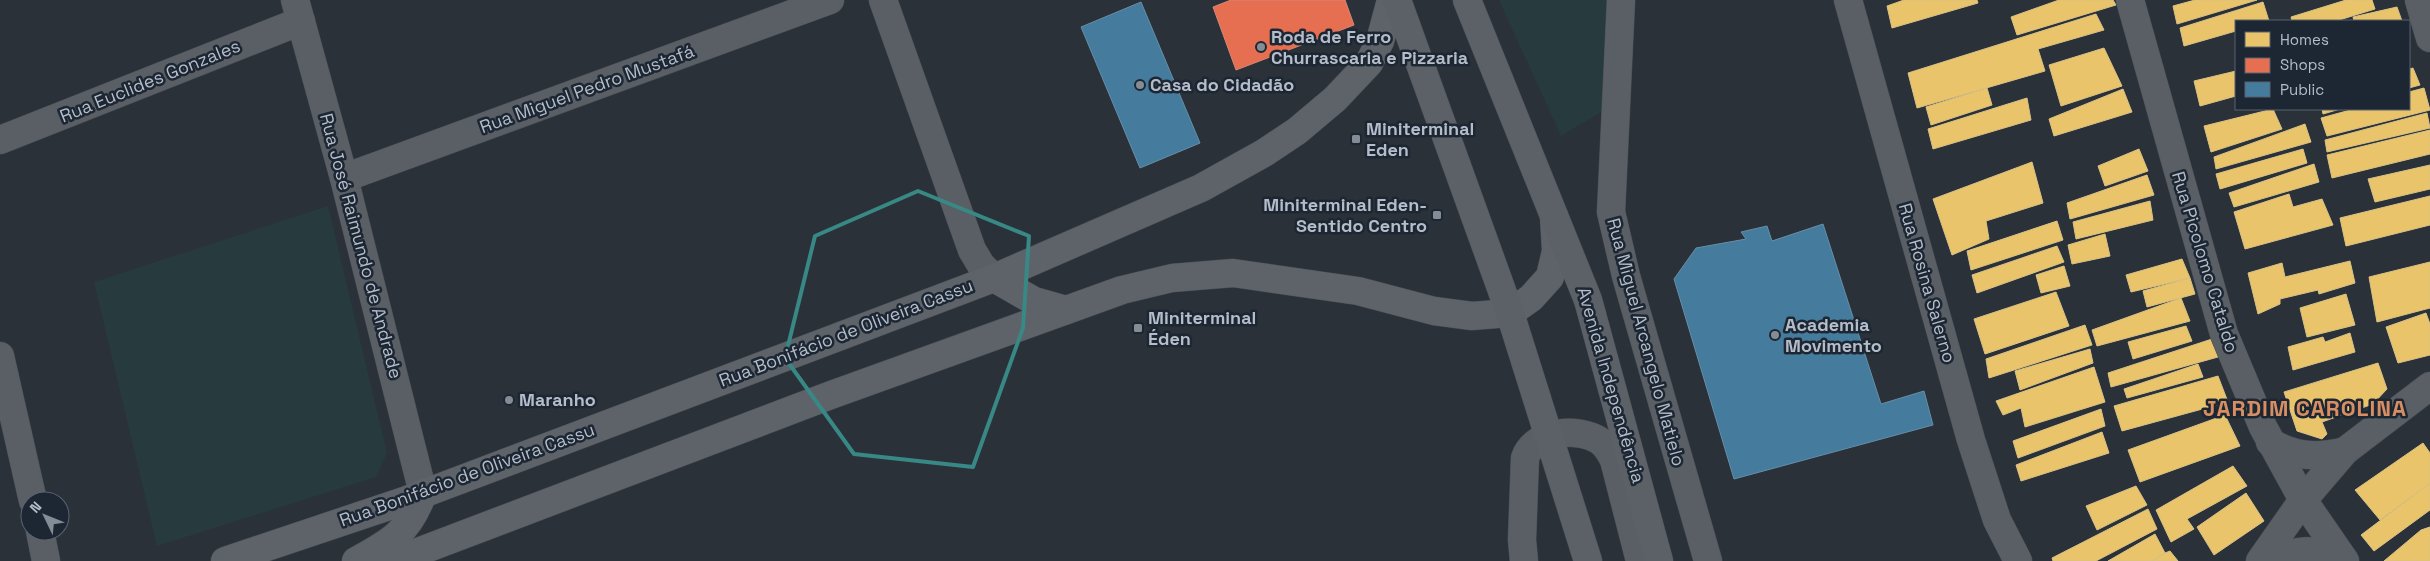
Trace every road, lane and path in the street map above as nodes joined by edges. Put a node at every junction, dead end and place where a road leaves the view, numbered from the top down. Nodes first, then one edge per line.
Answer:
1 (830, 0) edge
2 (883, 0) edge
3 (1391, 0) edge
4 (1397, 0) edge
5 (1467, 0) edge
6 (1621, 0) edge
7 (1848, 0) edge
8 (2130, 0) edge
9 (2419, 0) edge
10 (298, 11) edge
11 (2430, 38) edge
12 (0, 140) edge
13 (344, 178) junction
14 (1554, 212) junction
15 (994, 278) junction
16 (1066, 310) junction
17 (1510, 312) junction
18 (2, 370) edge
19 (2430, 386) edge
20 (1548, 436) junction
21 (2270, 442) junction
22 (2345, 451) junction
23 (31, 491) edge
24 (423, 493) junction
25 (2303, 500) junction
26 (42, 541) edge
27 (46, 561) edge
28 (225, 561) edge
29 (356, 561) edge
30 (394, 561) edge
31 (1524, 561) edge
32 (1588, 561) edge
33 (1640, 561) edge
34 (1659, 561) edge
35 (1708, 561) edge
36 (2018, 561) edge
37 (2260, 561) edge
38 (2272, 561) edge
39 (2340, 561) edge
40 (2345, 561) edge

1 - 13 street, Rua Miguel Pedro Mustafá
2 - 15 street
3 - 15 main road, Rua Bonifácio de Oliveira Cassu
4 - 17 main road
5 - 14 main road, Avenida Independência
6 - 35 street, Rua Miguel Arcangelo Matielo
7 - 36 street, Rua Rosina Salerno
8 - 21 street, Rua Picolomo Cataldo
9 - 11 street
10 - 12 street, Rua Euclides Gonzales
10 - 13 street, Rua José Raimundo de Andrade
13 - 24 street, Rua José Raimundo de Andrade
14 - 17 main road, Avenida Independência
14 - 34 main road, Avenida Independência
15 - 16 main road
15 - 24 main road, Rua Bonifácio de Oliveira Cassu
16 - 17 main road
16 - 30 main road
17 - 20 main road
18 - 23 street
19 - 22 street
20 - 31 street
20 - 32 main road
20 - 33 street, Avenida Independência
21 - 22 street
21 - 25 street, Rua Picolomo Cataldo
22 - 25 street
24 - 28 main road, Rua Bonifácio de Oliveira Cassu
24 - 29 main road
25 - 37 street
25 - 40 street, Rua Picolomo Cataldo
26 - 27 street
38 - 39 street

